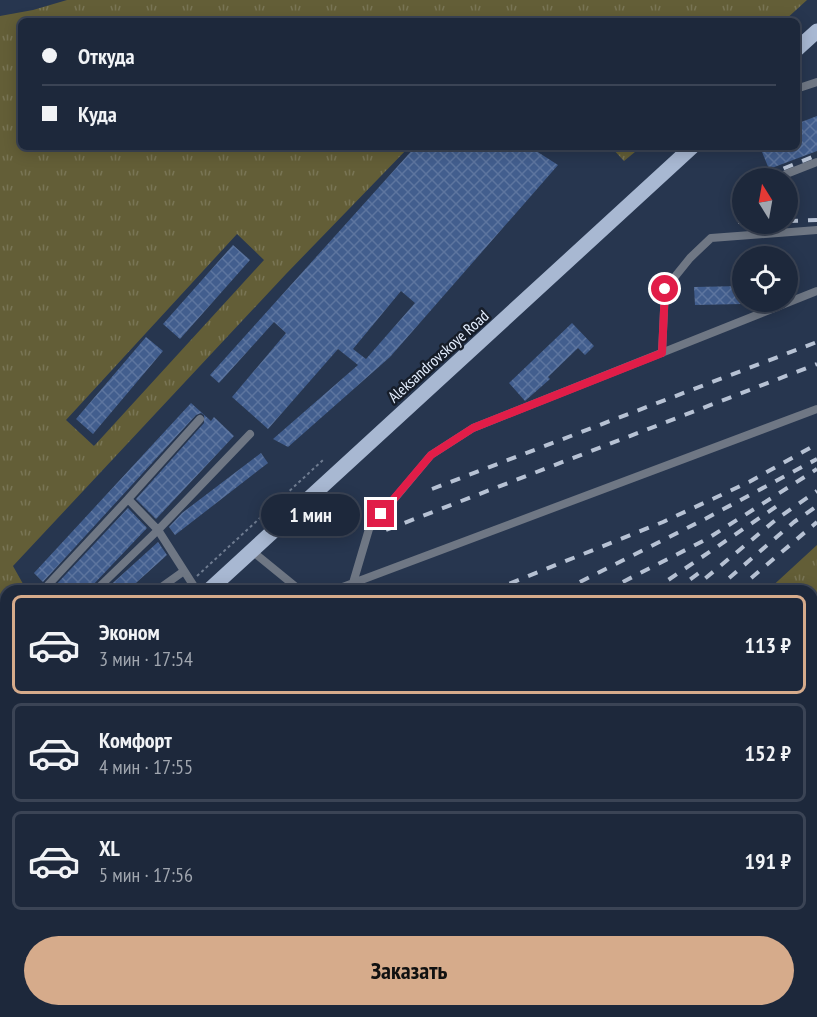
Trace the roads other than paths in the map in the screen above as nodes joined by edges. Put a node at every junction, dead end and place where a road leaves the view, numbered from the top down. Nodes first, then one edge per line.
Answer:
1 (817, 31) edge
2 (800, 46) edge
3 (817, 82) edge
4 (800, 88) edge
5 (689, 150) edge
6 (817, 162) edge
7 (798, 169) edge
8 (817, 230) edge
9 (817, 291) edge
10 (662, 353) junction
11 (817, 409) edge
12 (200, 419) dead end
13 (250, 434) dead end
14 (128, 499) junction
15 (158, 530) junction
16 (252, 551) junction
17 (184, 571) junction
18 (353, 583) junction
19 (48, 585) dead end
20 (101, 585) edge
21 (164, 585) edge
22 (193, 585) edge
23 (215, 585) edge
24 (294, 585) edge
25 (348, 585) edge

1 - 2 main road
3 - 4 lane
5 - 16 main road, Aleksandrovskoye Road
6 - 7 lane
8 - 10 lane
9 - 10 lane
10 - 18 lane
11 - 18 lane
12 - 14 lane
13 - 15 lane
14 - 15 lane
14 - 19 lane
15 - 17 lane
15 - 20 lane
16 - 23 main road, Aleksandrovskoye Road
16 - 24 lane
17 - 21 lane
17 - 22 lane
18 - 25 lane

